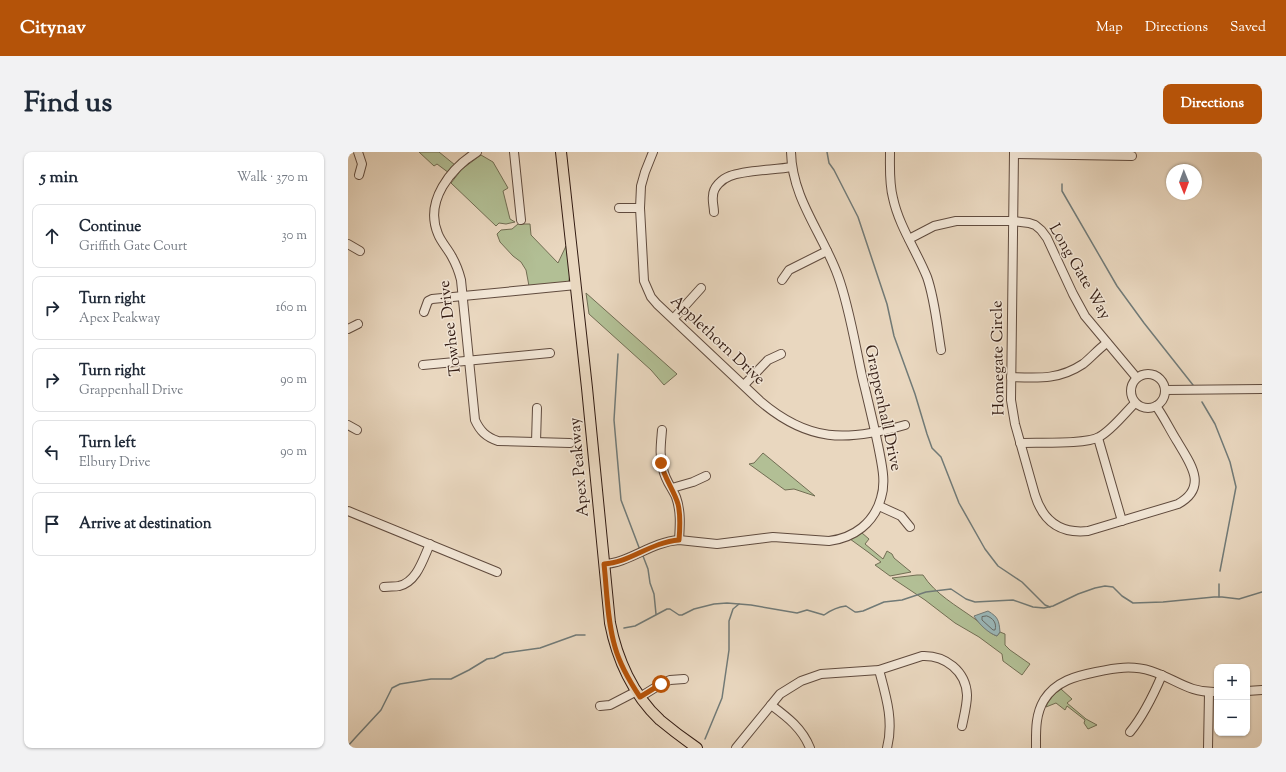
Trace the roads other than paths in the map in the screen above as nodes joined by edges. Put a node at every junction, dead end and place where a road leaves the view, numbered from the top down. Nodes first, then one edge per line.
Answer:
1 (358, 152) edge
2 (478, 152) edge
3 (514, 152) edge
4 (561, 152) edge
5 (652, 152) edge
6 (791, 152) edge
7 (890, 152) edge
8 (1014, 153) edge
9 (1132, 156) dead end
10 (792, 167) junction
11 (359, 175) dead end
12 (619, 208) dead end
13 (640, 208) junction
14 (714, 212) dead end
15 (521, 220) dead end
16 (1013, 221) junction
17 (909, 239) junction
18 (348, 244) edge
19 (360, 250) dead end
20 (827, 251) junction
21 (782, 280) dead end
22 (576, 286) junction
23 (701, 288) dead end
24 (463, 297) junction
25 (424, 312) dead end
26 (674, 318) junction
27 (358, 324) dead end
28 (348, 329) edge
29 (1107, 343) junction
30 (941, 350) dead end
31 (550, 353) dead end
32 (781, 354) dead end
33 (469, 361) junction
34 (423, 365) dead end
35 (1136, 377) junction
36 (1011, 378) junction
37 (744, 385) junction
38 (1262, 389) edge
39 (1165, 390) junction
40 (1135, 403) junction
41 (1156, 406) junction
42 (537, 408) dead end
43 (348, 425) edge
44 (905, 425) dead end
45 (357, 430) dead end
46 (662, 430) dead end
47 (875, 432) junction
48 (1098, 438) junction
49 (536, 442) junction
50 (570, 443) dead end
51 (1020, 443) junction
52 (706, 476) dead end
53 (672, 488) junction
54 (879, 506) junction
55 (348, 511) edge
56 (1122, 521) junction
57 (910, 527) dead end
58 (679, 540) junction
59 (430, 544) junction
60 (604, 564) junction
61 (497, 572) dead end
62 (384, 587) dead end
63 (879, 670) junction
64 (1162, 675) junction
65 (684, 679) dead end
66 (1262, 690) edge
67 (1250, 691) edge
68 (1213, 692) edge
69 (638, 694) junction
70 (771, 704) junction
71 (600, 706) dead end
72 (962, 726) dead end
73 (1130, 732) dead end
74 (697, 748) edge
75 (736, 748) edge
76 (810, 748) edge
77 (887, 748) edge
78 (1036, 748) edge
79 (1208, 748) edge

1 - 11 street
2 - 24 street, Towhee Drive
3 - 15 street
4 - 22 main road, Apex Peakway
5 - 13 street, Applethorn Drive
6 - 10 street, Grappenhall Drive
7 - 17 street
8 - 9 street
8 - 16 street, Homegate Circle
10 - 14 street
10 - 20 street, Grappenhall Drive
12 - 13 street
13 - 26 street, Applethorn Drive
16 - 17 street, Long Gate Way
16 - 29 street, Long Gate Way
16 - 36 street, Homegate Circle
17 - 30 street
18 - 19 street
20 - 21 street
20 - 47 street, Grappenhall Drive
22 - 24 street
22 - 60 main road, Apex Peakway
23 - 26 street
24 - 25 street
24 - 33 street, Towhee Drive
26 - 37 street, Applethorn Drive
27 - 28 street
29 - 35 street, Long Gate Way
29 - 36 street
31 - 33 street
32 - 37 street
33 - 34 street
33 - 49 street, Towhee Drive
35 - 39 street
35 - 40 street
36 - 51 street, Homegate Circle
37 - 47 street, Applethorn Drive
38 - 39 street
39 - 41 street
40 - 41 street
40 - 48 street
41 - 56 street, Homegate Circle
42 - 49 street
43 - 45 street
44 - 47 street, Applethorn Drive
46 - 53 street
47 - 54 street, Grappenhall Drive
48 - 51 street
48 - 56 street
49 - 50 street, Towhee Drive
51 - 56 street, Homegate Circle
52 - 53 street
53 - 58 street
54 - 57 street
54 - 58 street, Grappenhall Drive
55 - 59 street
58 - 60 street, Grappenhall Drive
59 - 61 street
59 - 62 street
60 - 69 main road, Apex Peakway
63 - 70 street
63 - 72 street
63 - 77 street
64 - 68 street
64 - 73 street
64 - 78 street
65 - 69 street
66 - 67 street
68 - 79 street
69 - 71 street
69 - 74 main road, Apex Peakway
70 - 75 street
70 - 76 street

